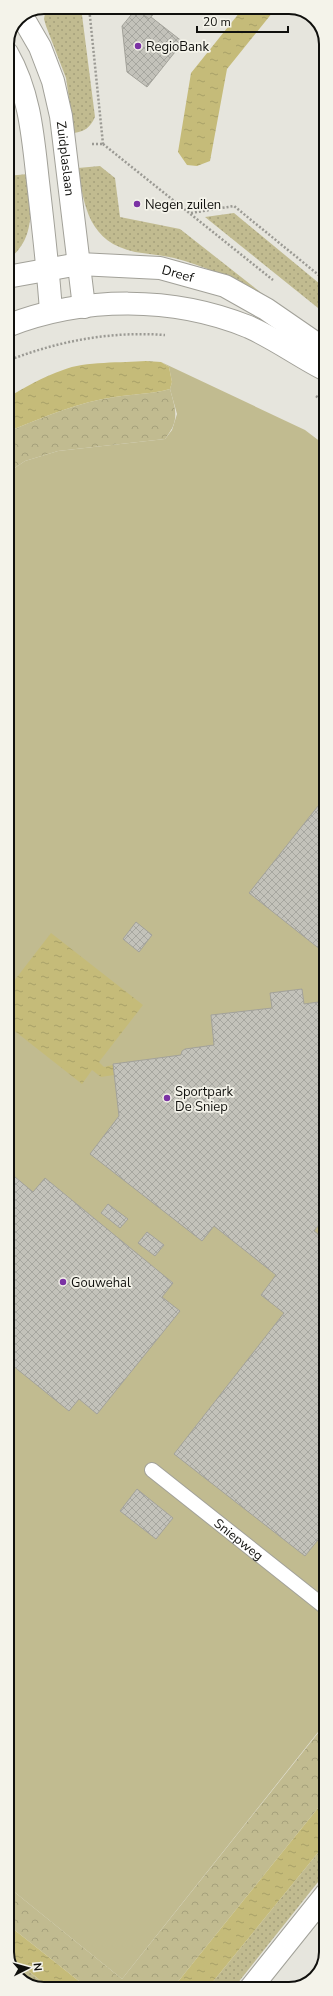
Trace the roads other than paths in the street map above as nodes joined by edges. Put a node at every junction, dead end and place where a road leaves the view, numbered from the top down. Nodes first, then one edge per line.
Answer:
1 (25, 21) edge
2 (14, 65) edge
3 (79, 264) junction
4 (48, 269) junction
5 (14, 276) edge
6 (84, 307) junction
7 (51, 312) junction
8 (14, 324) edge
9 (319, 350) edge
10 (319, 366) edge
11 (152, 1470) dead end
12 (319, 1602) edge
13 (319, 1903) edge
14 (256, 1982) edge

1 - 3 main road, Zuidplaslaan
2 - 4 main road
3 - 4 main road, Dreef
3 - 6 main road, Zuidplaslaan
3 - 9 main road, Dreef
4 - 5 main road, Dreef
4 - 7 main road
6 - 7 main road
6 - 10 main road
7 - 8 main road
11 - 12 lane, Sniepweg
13 - 14 main road

